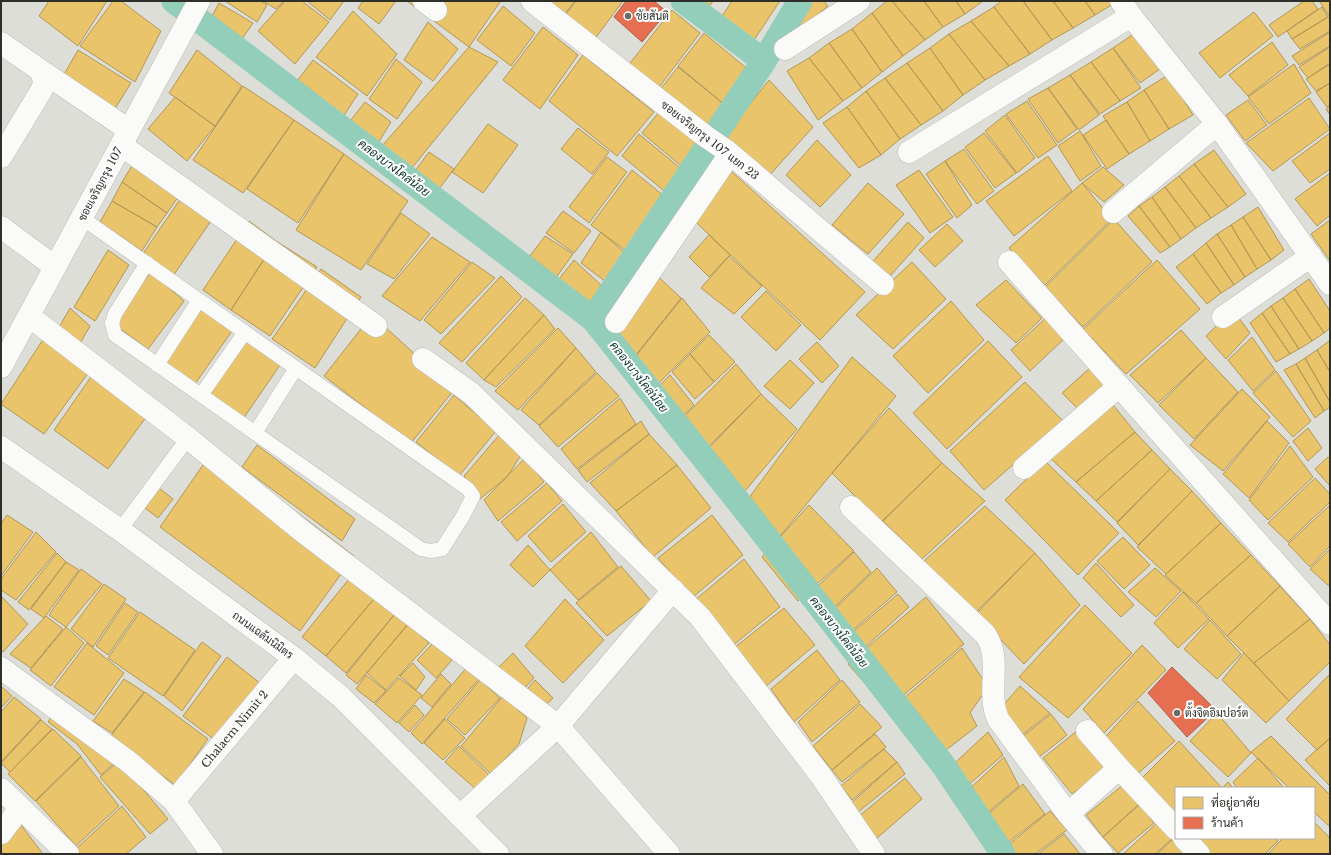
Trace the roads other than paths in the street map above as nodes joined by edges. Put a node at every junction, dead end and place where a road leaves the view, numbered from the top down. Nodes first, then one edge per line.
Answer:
1 (199, 1) edge
2 (532, 1) edge
3 (860, 1) edge
4 (1126, 9) edge
5 (1, 43) edge
6 (785, 49) dead end
7 (40, 70) junction
8 (1217, 124) junction
9 (125, 137) junction
10 (729, 152) junction
11 (909, 152) dead end
12 (1, 157) edge
13 (1113, 212) dead end
14 (82, 218) junction
15 (1, 228) edge
16 (1311, 256) junction
17 (1009, 262) dead end
18 (147, 263) junction
19 (55, 267) junction
20 (884, 284) dead end
21 (1330, 284) edge
22 (199, 300) junction
23 (29, 316) junction
24 (1223, 317) dead end
25 (616, 322) dead end
26 (376, 326) dead end
27 (245, 332) junction
28 (423, 359) dead end
29 (157, 365) junction
30 (1, 367) edge
31 (296, 368) junction
32 (1119, 386) junction
33 (201, 395) junction
34 (255, 433) junction
35 (188, 438) junction
36 (1, 448) edge
37 (1024, 468) dead end
38 (851, 507) dead end
39 (120, 530) junction
40 (673, 590) junction
41 (1330, 624) edge
42 (294, 658) junction
43 (1, 668) edge
44 (558, 726) junction
45 (1086, 731) dead end
46 (1119, 768) junction
47 (1, 789) edge
48 (174, 801) junction
49 (20, 808) junction
50 (1068, 814) junction
51 (460, 816) junction
52 (1175, 828) edge
53 (1, 833) edge
54 (1185, 839) edge
55 (68, 854) edge
56 (212, 854) edge
57 (498, 854) edge
58 (669, 854) edge
59 (874, 854) edge
60 (1102, 854) edge
61 (1200, 854) edge

1 - 9 street, ซอยเจริญกรุง 107
2 - 10 street, ซอยเจริญกรุง 107 แยก 23
3 - 6 street
4 - 8 street
4 - 11 street
5 - 7 street
7 - 9 street
7 - 12 street
8 - 13 street
8 - 16 street
9 - 14 street, ซอยเจริญกรุง 107
9 - 26 street
10 - 20 street, ซอยเจริญกรุง 107 แยก 23
10 - 25 street
14 - 18 lane
14 - 19 street, ซอยเจริญกรุง 107
15 - 19 street
16 - 21 street
16 - 24 street
17 - 32 street
18 - 22 lane
18 - 29 lane
19 - 23 street, ซอยเจริญกรุง 107
22 - 27 lane
22 - 29 lane
23 - 30 street, ซอยเจริญกรุง 107
23 - 35 street
27 - 31 lane
27 - 33 lane
28 - 40 street
29 - 33 lane
31 - 34 lane
31 - 34 lane
32 - 37 street
32 - 41 street
33 - 34 lane
35 - 39 lane
35 - 44 street
36 - 39 street, ถนนแฉล้มนิมิตร
38 - 50 street
39 - 42 street, ถนนแฉล้มนิมิตร
40 - 44 street
40 - 59 street
42 - 48 street, Chalaem Nimit 2
42 - 51 street, ถนนแฉล้มนิมิตร
43 - 48 street
44 - 51 street
44 - 58 street
45 - 46 street
46 - 50 street
46 - 52 street
47 - 49 street
48 - 56 street
49 - 53 street
49 - 55 street
50 - 60 street
51 - 57 street, ถนนแฉล้มนิมิตร
54 - 61 street

